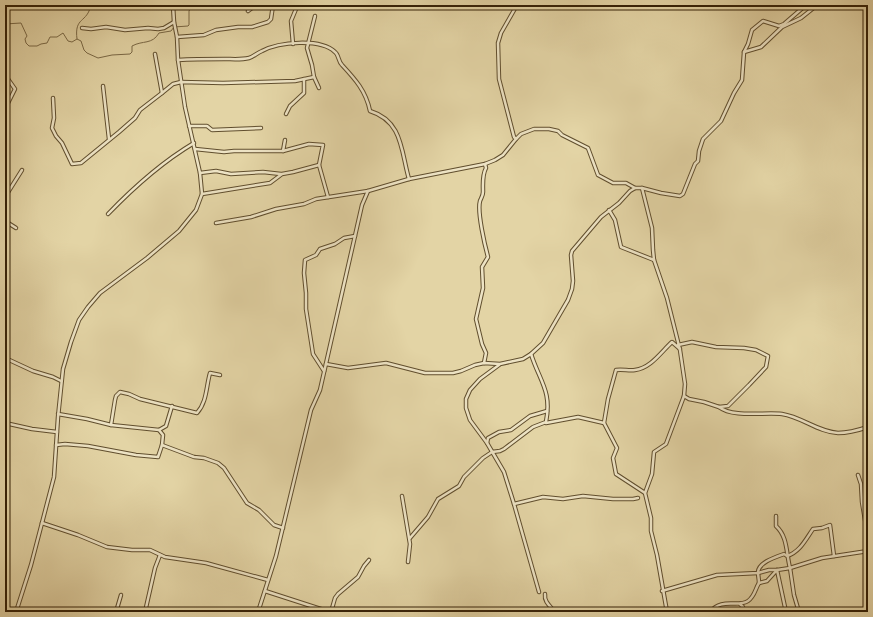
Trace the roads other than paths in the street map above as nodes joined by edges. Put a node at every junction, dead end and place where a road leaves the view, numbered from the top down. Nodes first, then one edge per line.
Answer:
1 (173, 5) edge
2 (264, 5) edge
3 (273, 5) edge
4 (296, 5) edge
5 (517, 5) edge
6 (806, 5) edge
7 (816, 6) dead end
8 (248, 11) dead end
9 (315, 16) dead end
10 (174, 25) junction
11 (82, 28) dead end
12 (177, 37) junction
13 (308, 42) junction
14 (293, 44) junction
15 (744, 52) junction
16 (155, 54) dead end
17 (178, 60) junction
18 (5, 70) edge
19 (314, 77) junction
20 (304, 79) junction
21 (181, 82) junction
22 (104, 86) dead end
23 (319, 88) dead end
24 (162, 93) junction
25 (53, 98) dead end
26 (5, 109) edge
27 (286, 114) dead end
28 (189, 126) junction
29 (261, 128) dead end
30 (109, 139) junction
31 (516, 139) junction
32 (285, 140) dead end
33 (194, 144) junction
34 (195, 149) junction
35 (283, 151) junction
36 (485, 164) junction
37 (319, 165) junction
38 (22, 170) dead end
39 (200, 173) junction
40 (282, 174) junction
41 (409, 179) junction
42 (635, 188) junction
43 (642, 188) junction
44 (368, 191) junction
45 (202, 194) junction
46 (5, 197) edge
47 (328, 197) junction
48 (610, 210) junction
49 (108, 214) dead end
50 (5, 221) edge
51 (216, 223) dead end
52 (16, 228) dead end
53 (355, 236) junction
54 (654, 260) junction
55 (678, 345) junction
56 (680, 350) junction
57 (531, 354) junction
58 (5, 358) edge
59 (484, 363) junction
60 (326, 364) junction
61 (500, 364) junction
62 (324, 371) junction
63 (220, 375) dead end
64 (61, 381) junction
65 (684, 396) junction
66 (172, 406) junction
67 (719, 407) junction
68 (547, 411) junction
69 (58, 414) junction
70 (5, 423) edge
71 (545, 423) junction
72 (604, 423) junction
73 (111, 425) junction
74 (868, 427) edge
75 (159, 430) junction
76 (57, 432) junction
77 (487, 443) junction
78 (56, 445) junction
79 (162, 445) junction
80 (492, 452) junction
81 (858, 474) dead end
82 (645, 493) junction
83 (402, 496) dead end
84 (638, 498) dead end
85 (514, 504) junction
86 (776, 516) dead end
87 (42, 523) junction
88 (283, 528) junction
89 (410, 538) junction
90 (868, 538) edge
91 (868, 551) edge
92 (160, 555) junction
93 (787, 556) junction
94 (834, 556) junction
95 (370, 560) dead end
96 (408, 562) dead end
97 (790, 568) junction
98 (777, 570) junction
99 (758, 572) junction
100 (268, 580) junction
101 (759, 583) junction
102 (662, 591) junction
103 (266, 592) junction
104 (539, 592) dead end
105 (545, 594) dead end
106 (121, 595) dead end
107 (740, 603) junction
108 (314, 607) junction
109 (323, 611) edge
110 (16, 612) edge
111 (116, 612) edge
112 (145, 612) edge
113 (258, 612) edge
114 (315, 612) edge
115 (331, 612) edge
116 (555, 612) edge
117 (666, 612) edge
118 (710, 612) edge
119 (743, 612) edge
120 (786, 612) edge
121 (800, 612) edge

1 - 10 street
2 - 8 street
3 - 12 street
4 - 14 street
5 - 31 street
6 - 15 street
7 - 15 street
9 - 13 street
10 - 11 street
10 - 12 street
12 - 17 street
13 - 14 street
13 - 19 street
13 - 41 street
14 - 17 street
15 - 43 street
16 - 24 street
17 - 21 street
18 - 26 street
19 - 20 street
19 - 23 street
20 - 21 street
20 - 27 street
21 - 24 street
21 - 28 street
22 - 30 street
24 - 30 street
25 - 30 street
28 - 29 street
28 - 33 street
31 - 36 street
31 - 42 street
32 - 35 street
33 - 34 street
33 - 49 street
34 - 35 street
34 - 39 street
35 - 37 street
36 - 41 street
36 - 59 street
37 - 40 street
37 - 47 street
38 - 46 street
39 - 40 street
39 - 45 street
40 - 45 street
41 - 44 street
42 - 43 street
42 - 48 street
43 - 54 street
44 - 47 street
44 - 53 street
45 - 64 street
47 - 51 street
48 - 54 street
48 - 57 street
50 - 52 street
53 - 60 street
53 - 62 street
54 - 55 street
55 - 56 street
55 - 67 street
56 - 65 street
56 - 72 street
57 - 61 street
57 - 68 street
58 - 64 street
59 - 60 street
59 - 61 street
60 - 62 street
61 - 77 street
62 - 88 street
63 - 66 street
64 - 69 street
65 - 67 street
65 - 82 street
66 - 73 street
66 - 75 street
67 - 74 street
68 - 71 street
68 - 77 street
69 - 73 street
69 - 76 street
70 - 76 street
71 - 72 street
71 - 80 street
72 - 82 street
73 - 75 street
75 - 79 street
76 - 78 street
77 - 80 street
78 - 79 street
78 - 87 street
79 - 88 street
80 - 85 street
80 - 89 street
81 - 90 street
82 - 102 street
83 - 89 street
84 - 85 street
85 - 104 street
86 - 93 street
87 - 92 street
87 - 110 street
88 - 100 street
89 - 96 street
91 - 94 street
92 - 100 street
92 - 112 street
93 - 94 street
93 - 97 street
93 - 99 street
94 - 97 street
95 - 115 street
97 - 98 street
97 - 121 street
98 - 99 street
98 - 101 street
98 - 120 street
99 - 101 street
99 - 102 street
100 - 103 street
101 - 107 street
102 - 117 street
103 - 108 street
103 - 113 street
105 - 116 street
106 - 111 street
107 - 118 street
107 - 119 street
108 - 109 street
108 - 114 street
109 - 115 street

